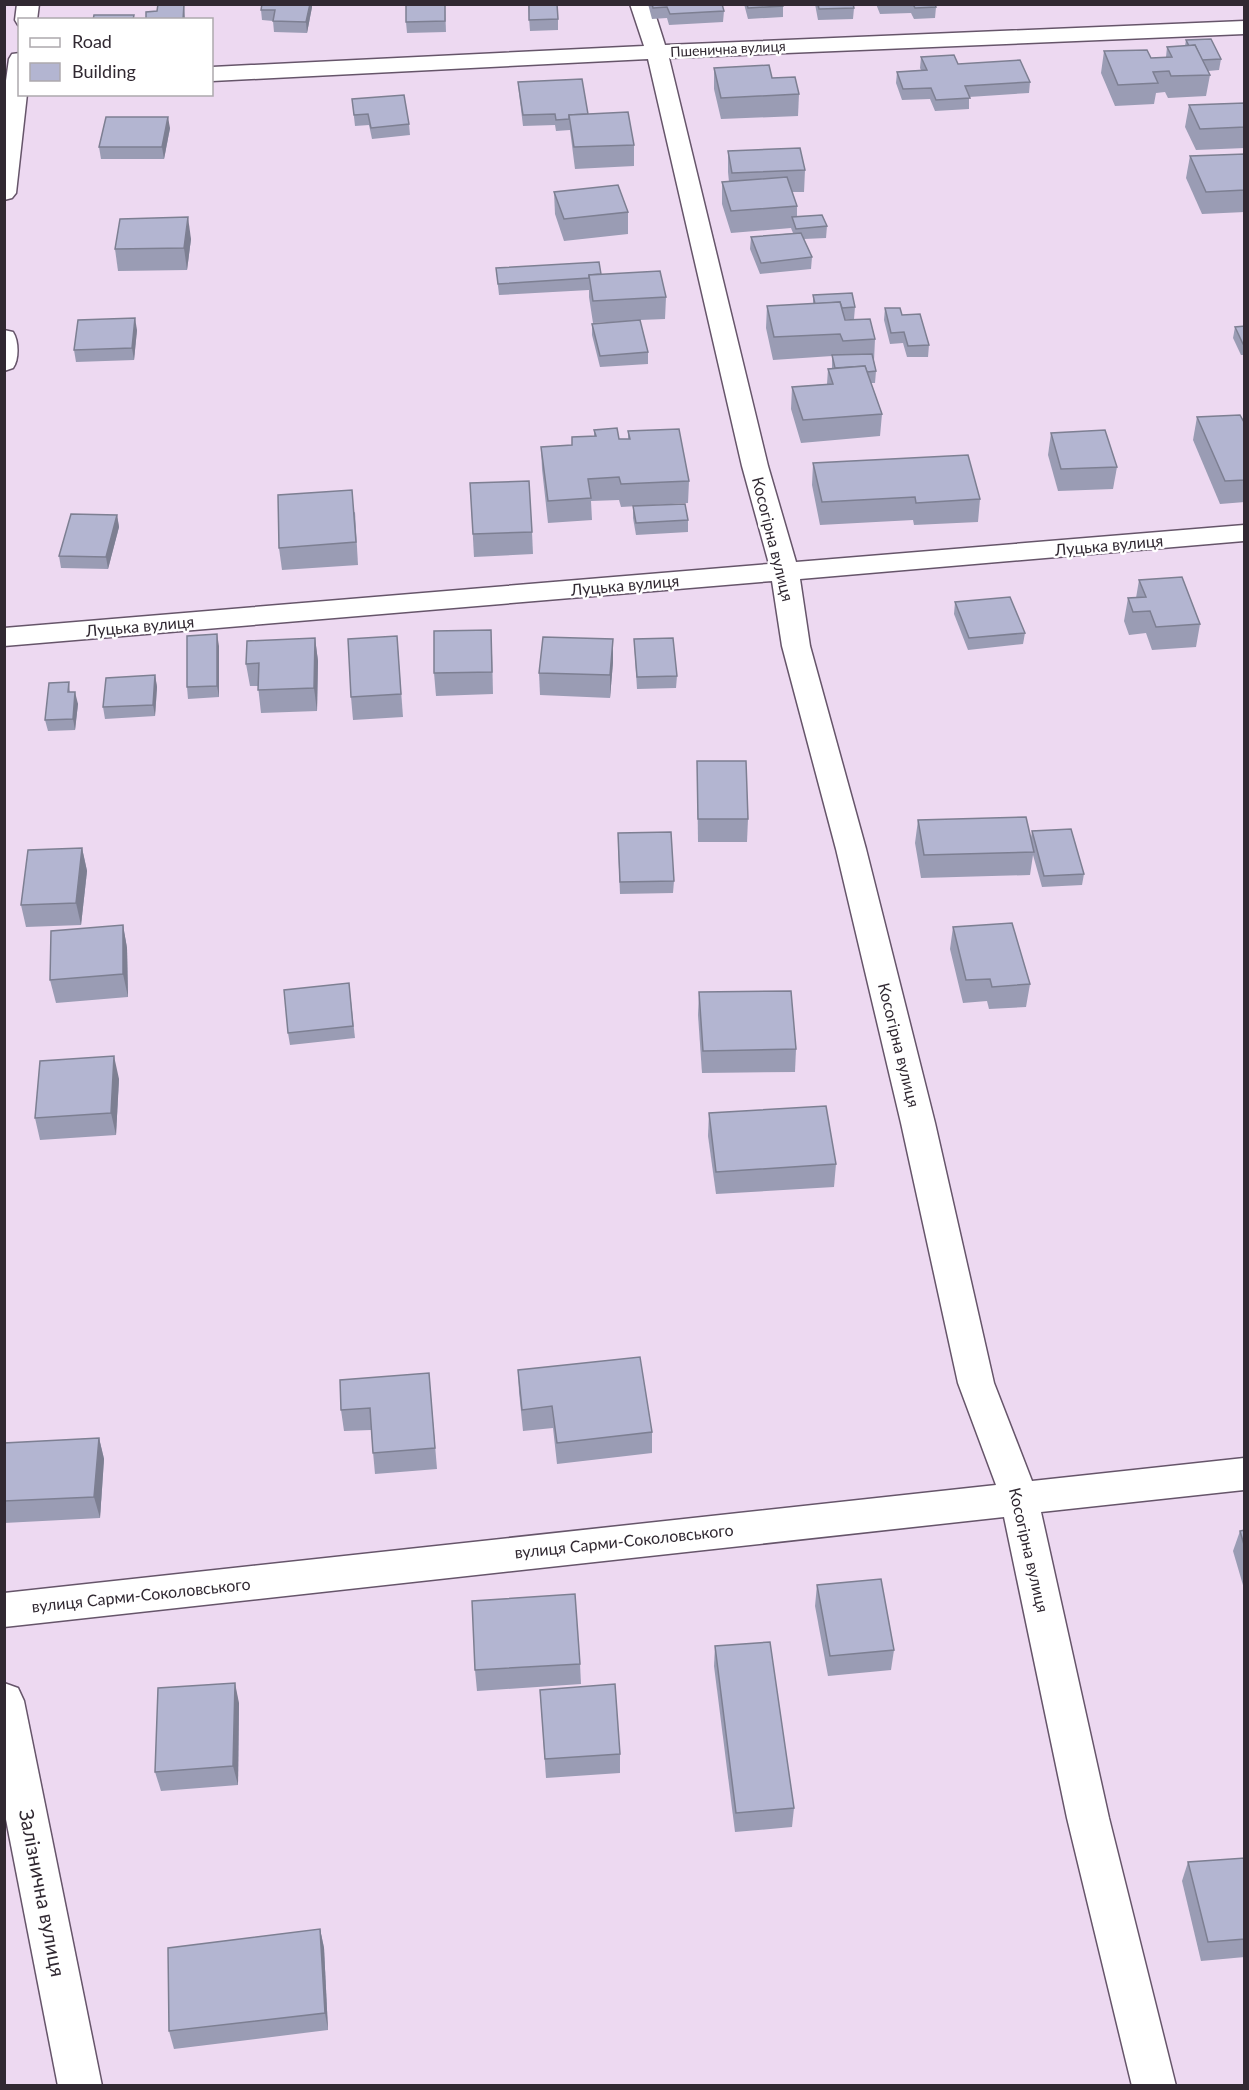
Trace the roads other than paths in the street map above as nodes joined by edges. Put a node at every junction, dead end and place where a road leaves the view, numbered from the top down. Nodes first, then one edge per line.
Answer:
1 (641, 4) edge
2 (1245, 27) edge
3 (657, 53) junction
4 (213, 74) edge
5 (18, 83) edge
6 (4, 193) edge
7 (4, 337) edge
8 (4, 363) edge
9 (1245, 533) edge
10 (785, 572) junction
11 (4, 637) edge
12 (1245, 1474) edge
13 (1018, 1497) junction
14 (4, 1610) edge
15 (4, 1701) edge
16 (80, 2085) edge
17 (1154, 2085) edge

1 - 3 street, Косогірна вулиця
2 - 3 street, Пшенична вулиця
3 - 4 street, Пшенична вулиця
3 - 10 street, Косогірна вулиця
5 - 6 street
7 - 8 street
9 - 10 street, Луцька вулиця
10 - 11 street, Луцька вулиця
10 - 13 street, Косогірна вулиця
12 - 13 street, вулиця Сарми-Соколовського
13 - 14 street, вулиця Сарми-Соколовського
13 - 17 street, Косогірна вулиця
15 - 16 street, Залізнична вулиця

